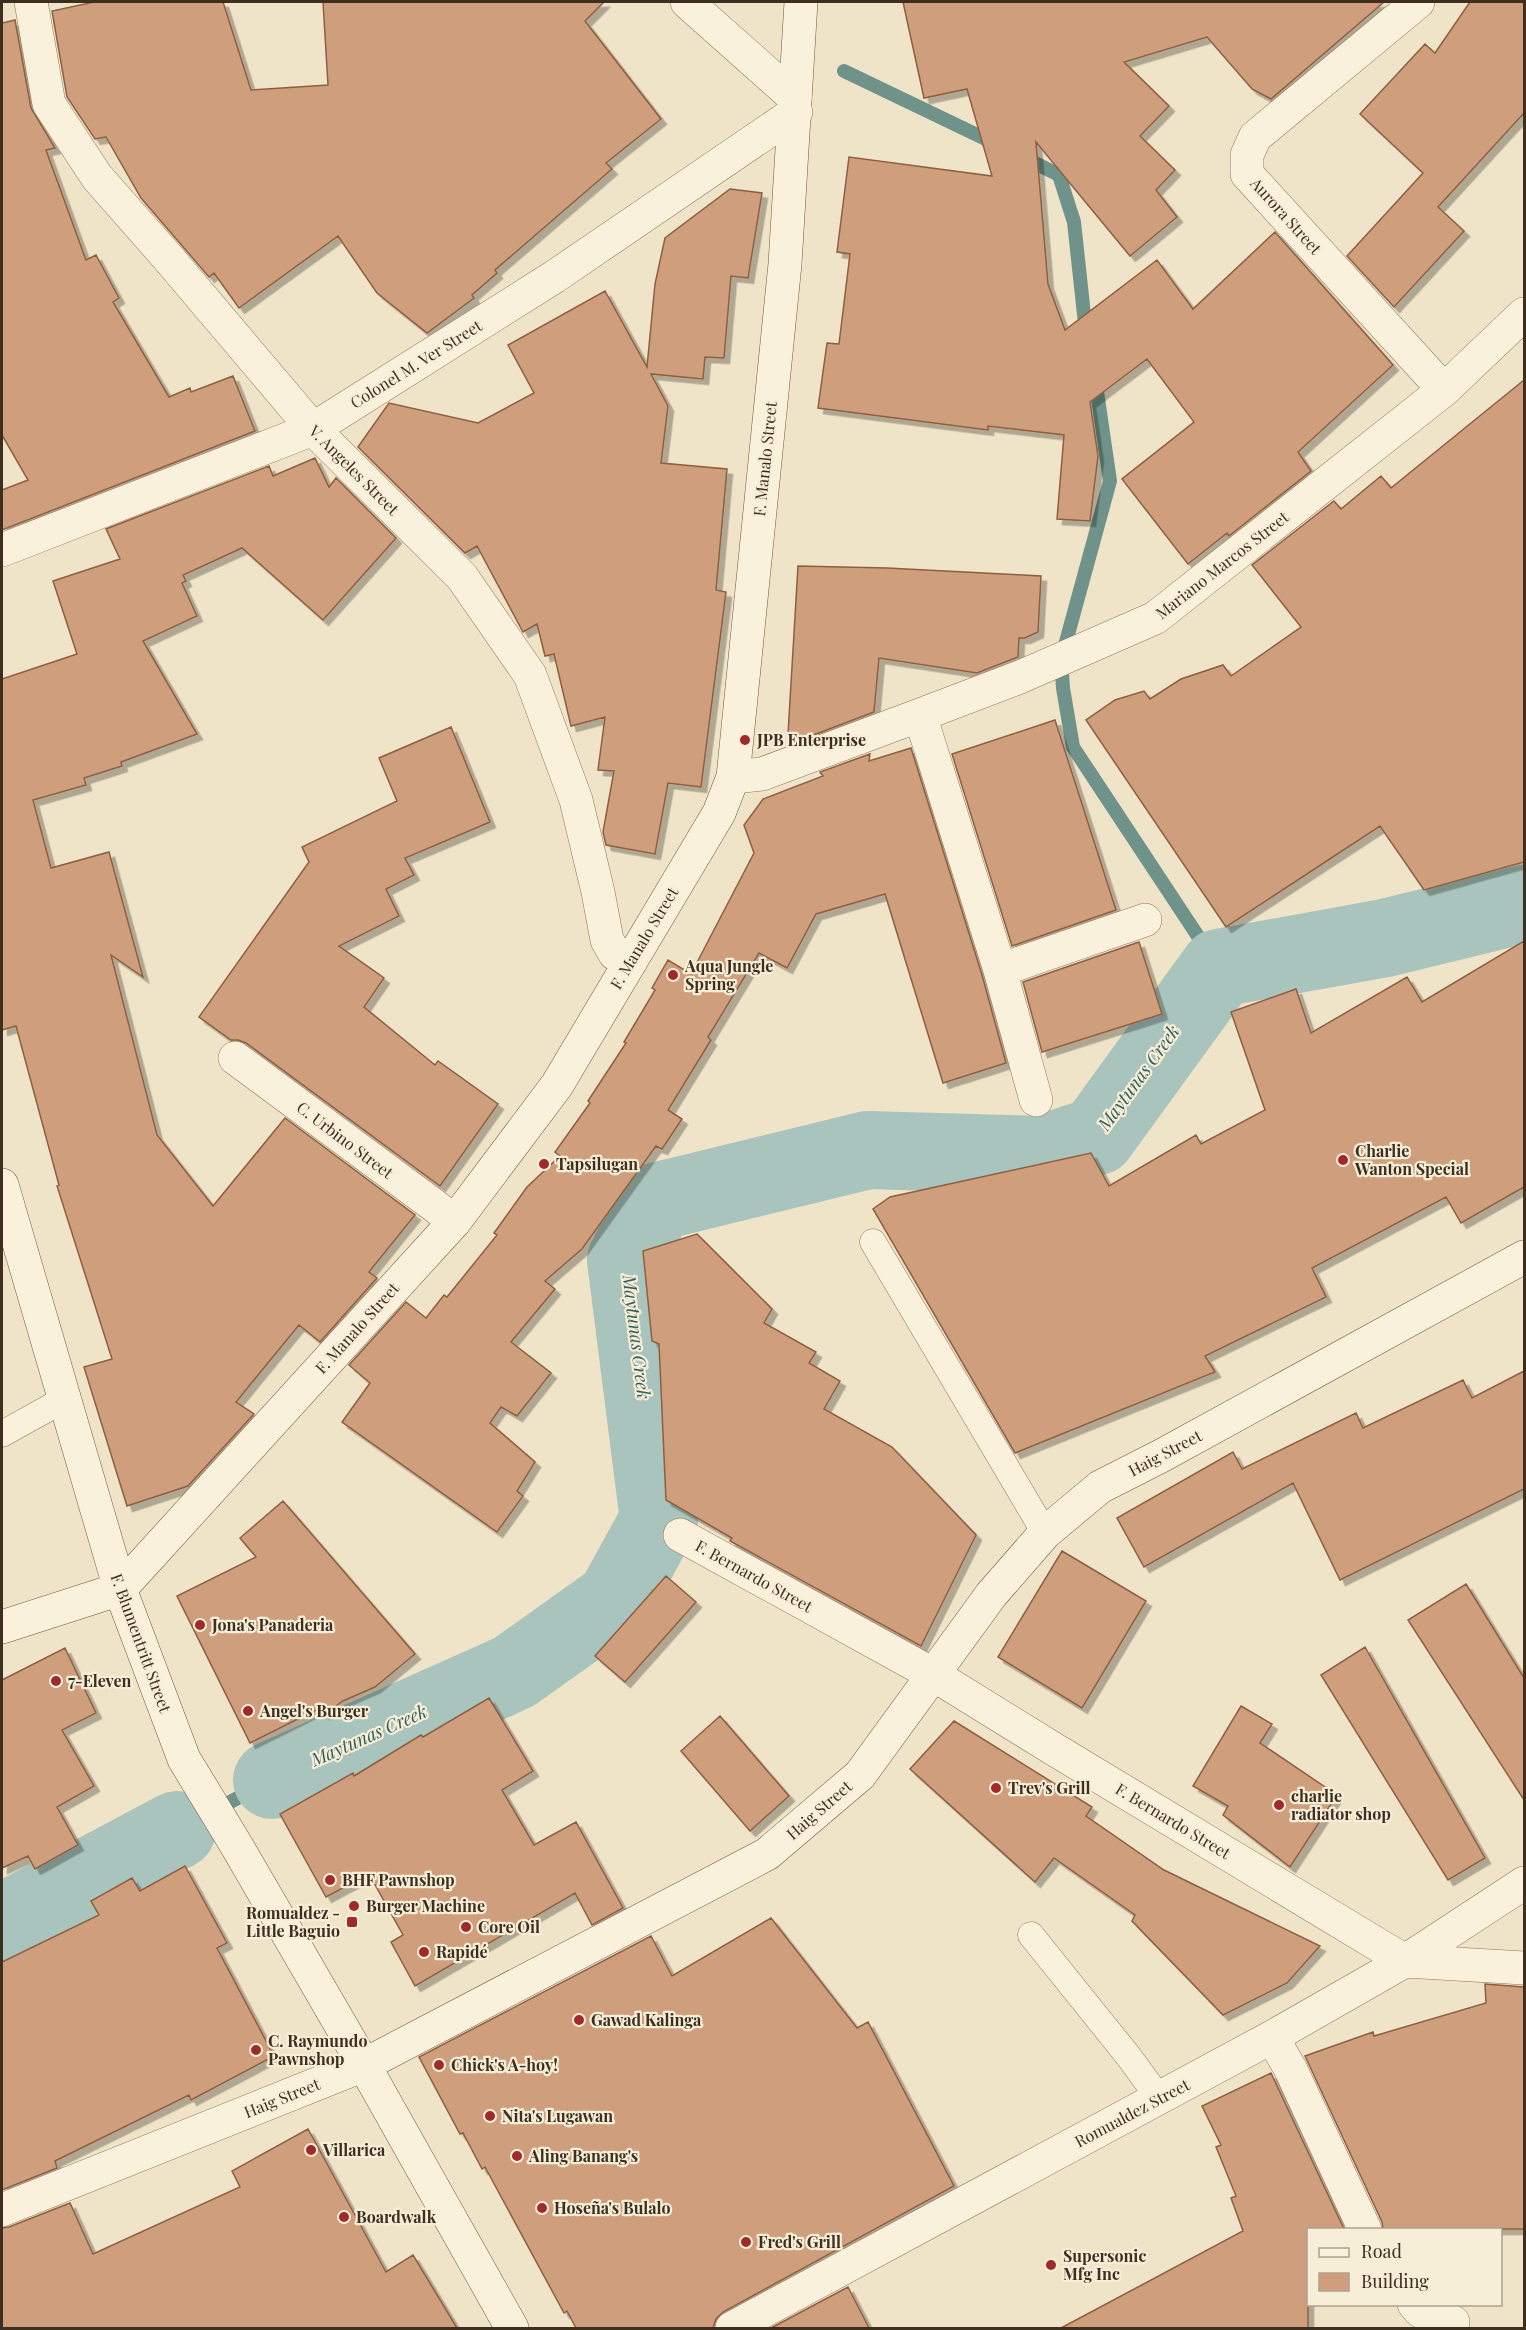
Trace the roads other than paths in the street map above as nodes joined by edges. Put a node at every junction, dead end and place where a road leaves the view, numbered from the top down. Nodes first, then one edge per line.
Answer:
1 (31, 2) edge
2 (687, 2) edge
3 (801, 2) edge
4 (1418, 2) edge
5 (796, 105) junction
6 (1524, 314) edge
7 (1444, 390) junction
8 (312, 429) junction
9 (2, 550) edge
10 (920, 715) junction
11 (733, 777) junction
12 (1145, 920) dead end
13 (631, 962) junction
14 (1000, 970) junction
15 (235, 1058) dead end
16 (1036, 1100) dead end
17 (2, 1185) edge
18 (455, 1221) junction
19 (8, 1230) edge
20 (873, 1242) dead end
21 (1524, 1257) edge
22 (64, 1399) junction
23 (2, 1434) edge
24 (1045, 1533) junction
25 (680, 1535) dead end
26 (120, 1588) junction
27 (2, 1628) edge
28 (934, 1675) junction
29 (1524, 1883) edge
30 (1030, 1935) dead end
31 (1405, 1961) junction
32 (1524, 1968) edge
33 (1272, 2037) junction
34 (364, 2065) junction
35 (1159, 2098) junction
36 (2, 2210) edge
37 (1365, 2228) edge
38 (1416, 2306) edge
39 (1453, 2322) dead end
40 (512, 2328) edge
41 (732, 2328) edge

1 - 8 street, V. Angeles Street
2 - 5 street
3 - 5 street, F. Manalo Street
4 - 7 street, Aurora Street
5 - 8 street, Colonel M. Ver Street
5 - 11 street, F. Manalo Street
6 - 7 street, Mariano Marcos Street
7 - 10 street, Mariano Marcos Street
8 - 9 street, Colonel M. Ver Street
8 - 13 street, V. Angeles Street
10 - 11 street, Mariano Marcos Street
10 - 14 street
11 - 13 street, F. Manalo Street
12 - 14 street
13 - 18 street, F. Manalo Street
14 - 16 street
15 - 18 street, C. Urbino Street
17 - 19 street, F. Blumentritt Street
18 - 26 street, F. Manalo Street
19 - 22 street, F. Blumentritt Street
20 - 24 lane
21 - 24 street, Haig Street
22 - 23 lane
22 - 26 street, F. Blumentritt Street
24 - 28 street, Haig Street
25 - 28 street, F. Bernardo Street
26 - 27 street, F. Manalo Street
26 - 34 street, F. Blumentritt Street
28 - 31 street, F. Bernardo Street
28 - 34 street, Haig Street
29 - 31 street, Romualdez Street
30 - 35 lane
31 - 32 street, F. Bernardo Street
31 - 33 street, Romualdez Street
33 - 35 street, Romualdez Street
33 - 37 street
34 - 36 street, Haig Street
34 - 40 street, F. Blumentritt Street
35 - 41 street, Romualdez Street
38 - 39 street

